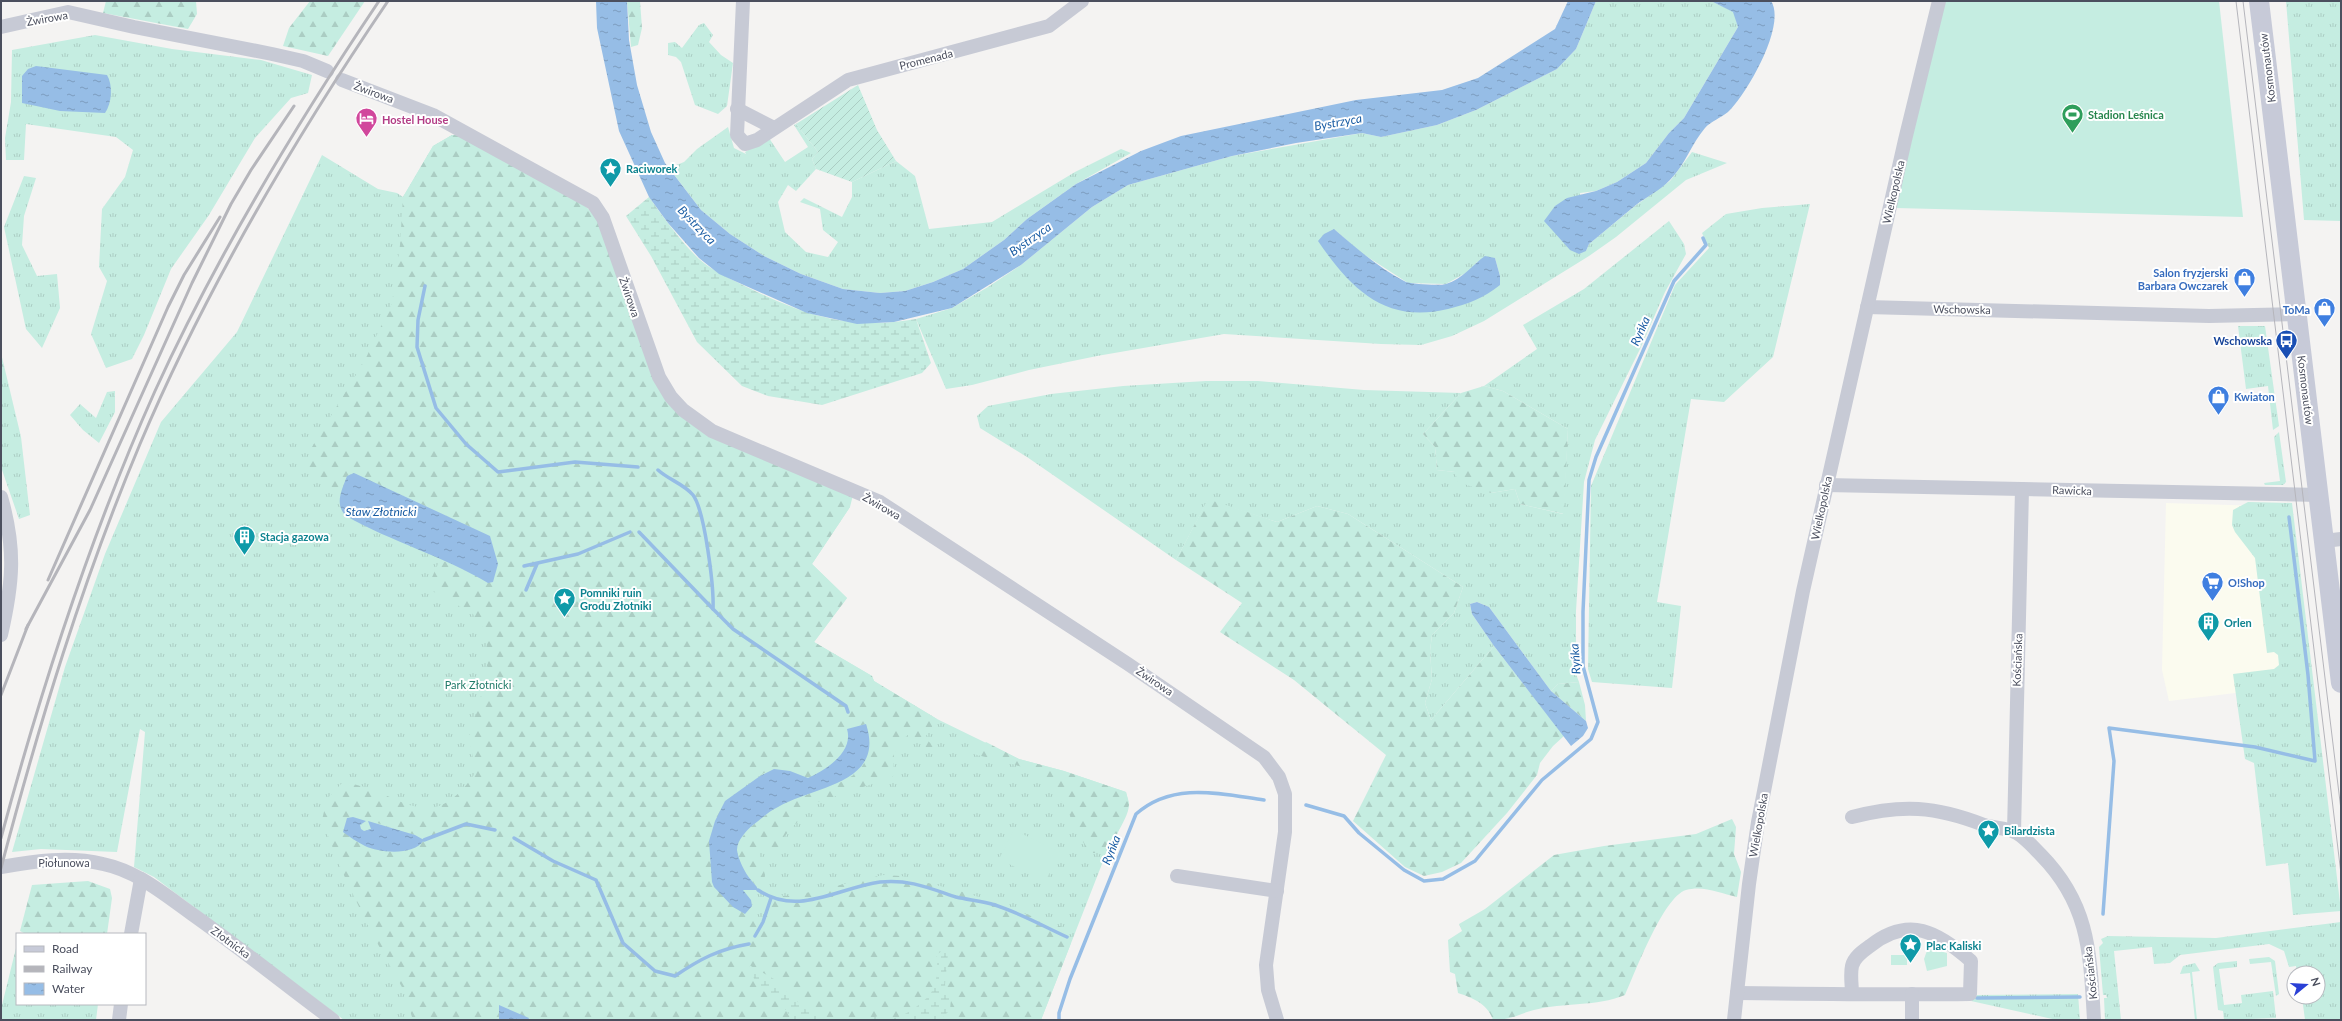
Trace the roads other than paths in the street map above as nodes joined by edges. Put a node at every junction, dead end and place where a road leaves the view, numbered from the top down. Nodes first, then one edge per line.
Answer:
1 (743, 1) edge
2 (1082, 1) edge
3 (1939, 1) edge
4 (2259, 1) edge
5 (1, 27) edge
6 (327, 70) dead end
7 (342, 80) dead end
8 (737, 108) junction
9 (774, 128) junction
10 (1867, 307) junction
11 (2296, 314) junction
12 (1826, 485) junction
13 (2022, 489) junction
14 (2319, 495) junction
15 (1, 497) edge
16 (2332, 540) edge
17 (1, 635) edge
18 (2341, 683) edge
19 (1852, 817) dead end
20 (2014, 832) junction
21 (1, 867) edge
22 (126, 870) joint
23 (1177, 876) dead end
24 (140, 879) junction
25 (1277, 891) junction
26 (131, 933) edge
27 (1737, 993) junction
28 (1852, 994) junction
29 (1912, 994) junction
30 (121, 1005) edge
31 (119, 1020) edge
32 (333, 1020) edge
33 (1275, 1020) edge
34 (1734, 1020) edge
35 (1912, 1020) edge
36 (2094, 1020) edge

1 - 8 street
2 - 9 street, Promenada
3 - 10 street, Wielkopolska
4 - 11 main road, Kosmonautów
5 - 6 street, Żwirowa
7 - 25 street, Żwirowa
8 - 9 street
8 - 9 street, Promenada
10 - 11 street, Wschowska
10 - 12 street, Wielkopolska
11 - 14 main road, Kosmonautów
12 - 13 street, Rawicka
12 - 27 street, Wielkopolska
13 - 14 street, Rawicka
13 - 20 street, Kościańska
14 - 16 main road, Kosmonautów
15 - 17 street
16 - 18 main road, Kosmonautów
19 - 20 street
20 - 36 street, Kościańska
21 - 22 street, Piołunowa
22 - 24 street, Złotnicka
23 - 25 street
24 - 26 street
24 - 32 street, Złotnicka
25 - 33 street, Żwirowa
27 - 28 street
27 - 34 street, Wielkopolska
28 - 29 street
28 - 29 street
29 - 35 street
30 - 31 street

